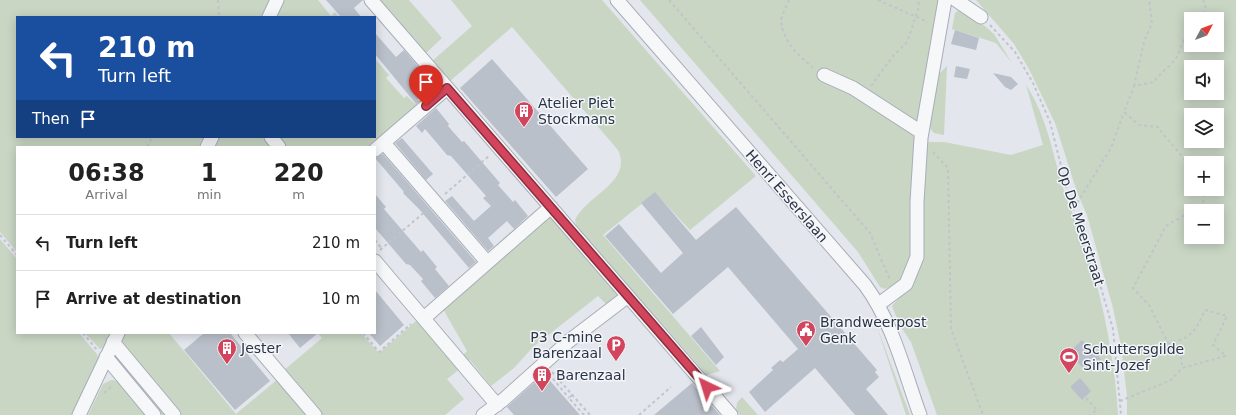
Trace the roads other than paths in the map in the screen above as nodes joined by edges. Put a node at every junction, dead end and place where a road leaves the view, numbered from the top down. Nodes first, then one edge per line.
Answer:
1 (276, 0) edge
2 (371, 0) edge
3 (617, 0) edge
4 (945, 0) edge
5 (956, 0) edge
6 (269, 16) edge
7 (982, 17) road end
8 (824, 75) road end
9 (447, 88) junction
10 (921, 132) junction
11 (272, 138) edge
12 (278, 146) edge
13 (379, 147) edge
14 (551, 207) junction
15 (376, 262) edge
16 (487, 262) junction
17 (628, 296) junction
18 (879, 304) junction
19 (420, 319) junction
20 (245, 334) edge
21 (116, 338) edge
22 (106, 357) junction
23 (497, 405) junction
24 (486, 414) edge
25 (79, 415) edge
26 (154, 415) edge
27 (174, 415) edge
28 (315, 415) edge
29 (732, 415) edge
30 (920, 415) edge

1 - 6 street
2 - 9 street
3 - 18 street, Henri Esserslaan
4 - 10 street
5 - 7 street
8 - 10 street
9 - 13 street
9 - 14 street
10 - 18 street
11 - 12 street
13 - 16 street
14 - 16 street
14 - 17 street
15 - 19 street
16 - 19 street
17 - 23 street
17 - 29 street
18 - 30 street, Henri Esserslaan
19 - 23 street
20 - 28 street
21 - 22 street
21 - 27 street
22 - 25 street
22 - 26 street
23 - 24 street

